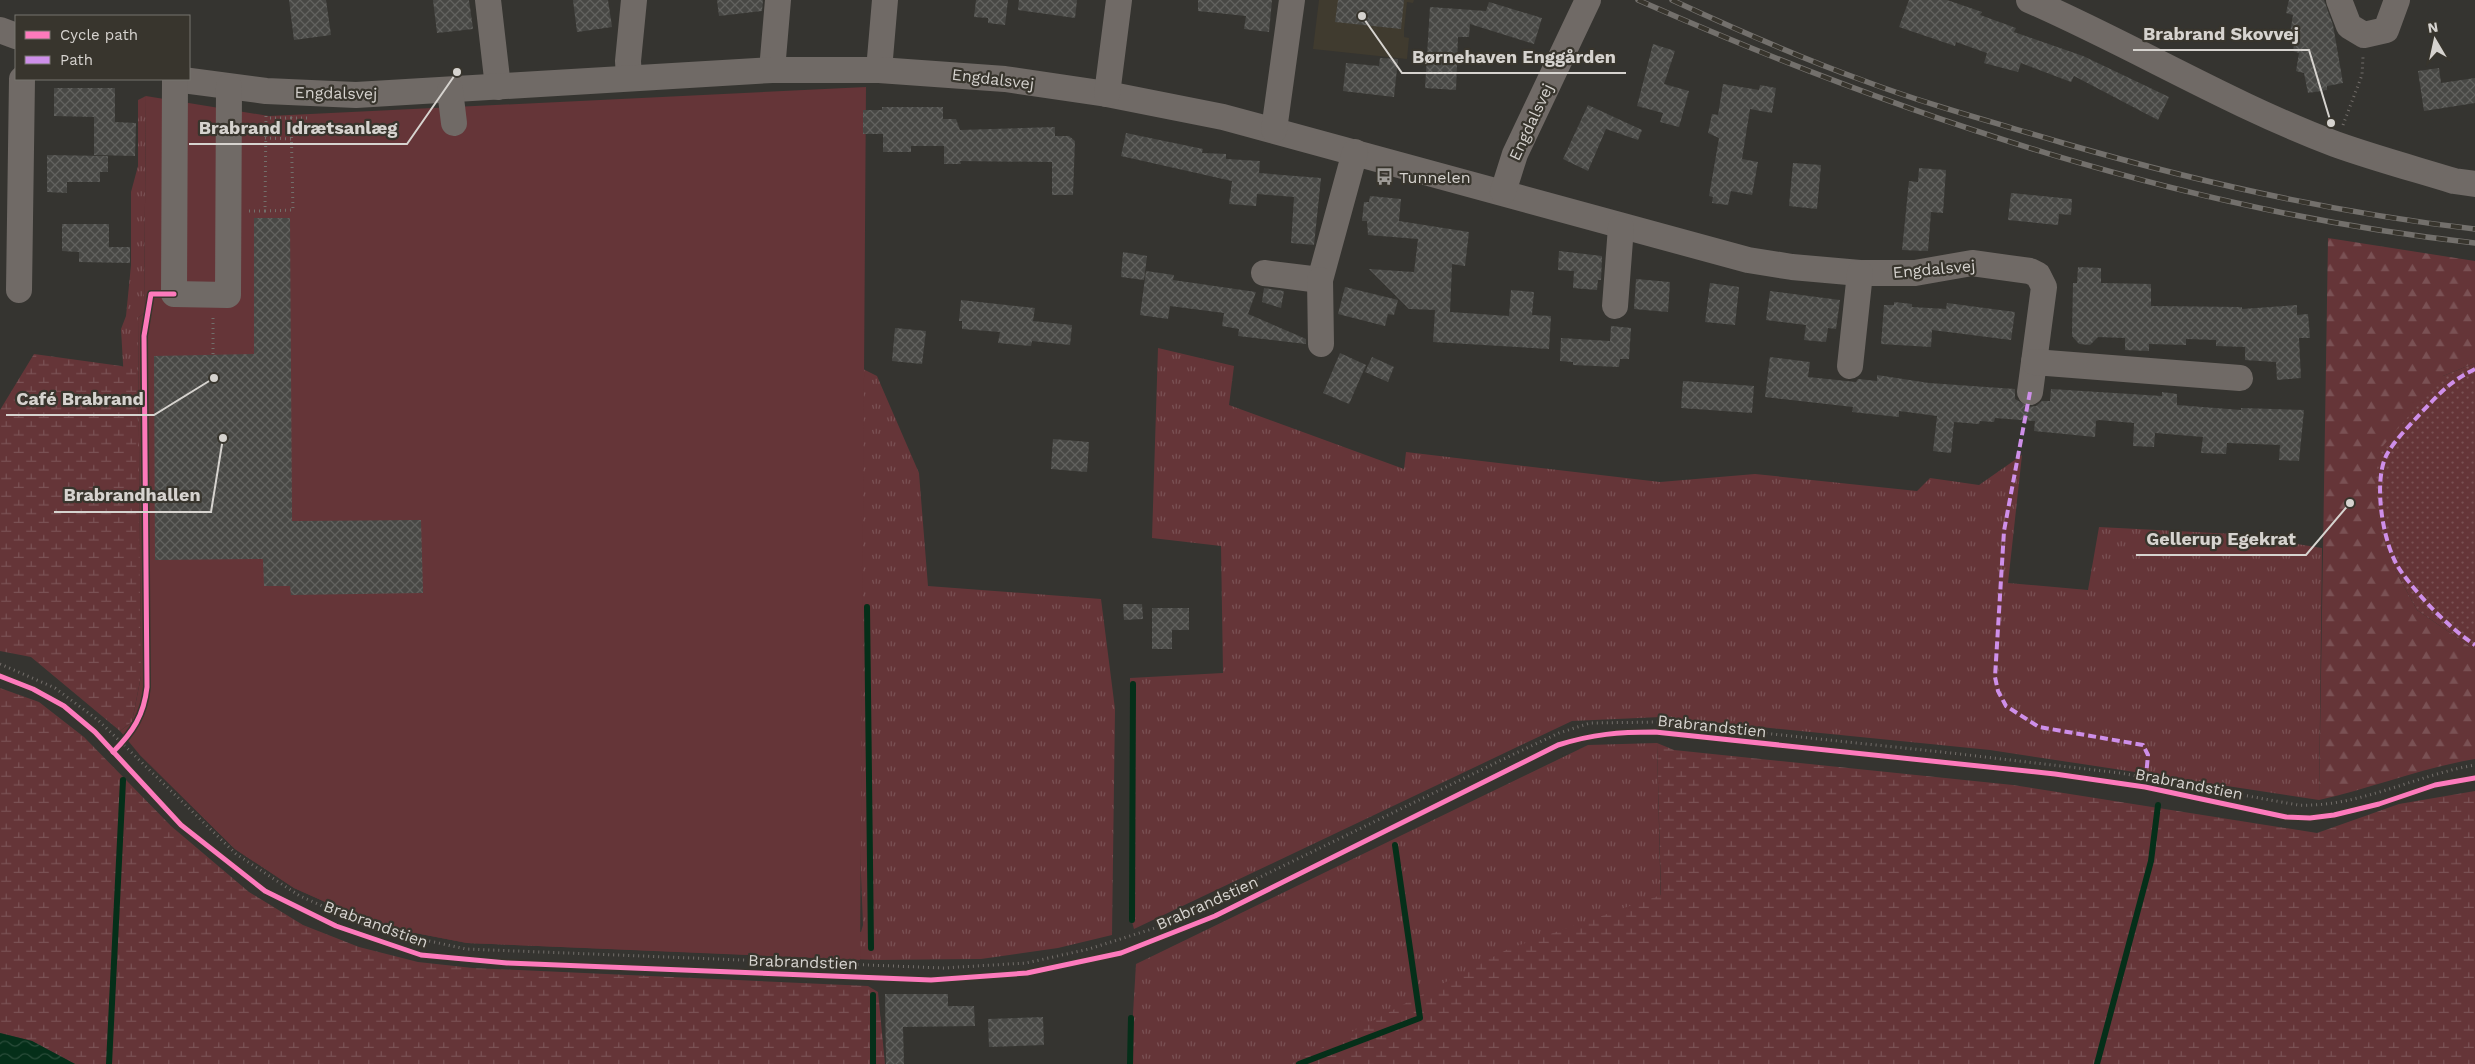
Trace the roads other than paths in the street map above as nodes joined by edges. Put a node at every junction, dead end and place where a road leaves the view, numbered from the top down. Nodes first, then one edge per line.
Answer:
1 (488, 0) edge
2 (634, 0) edge
3 (778, 0) edge
4 (885, 0) edge
5 (1119, 0) edge
6 (1292, 0) edge
7 (2029, 0) edge
8 (2339, 0) edge
9 (2397, 0) edge
10 (1586, 5) edge
11 (0, 30) edge
12 (15, 36) edge
13 (772, 70) junction
14 (879, 70) junction
15 (629, 78) junction
16 (22, 80) edge
17 (175, 80) edge
18 (182, 80) edge
19 (230, 87) junction
20 (498, 87) junction
21 (450, 90) junction
22 (1107, 94) junction
23 (454, 123) dead end
24 (1274, 130) junction
25 (1355, 152) junction
26 (2475, 184) edge
27 (1503, 192) junction
28 (1621, 227) junction
29 (1264, 273) dead end
30 (1860, 273) junction
31 (1320, 280) junction
32 (19, 290) dead end
33 (1614, 306) dead end
34 (1321, 344) dead end
35 (2034, 362) junction
36 (1850, 366) dead end
37 (2240, 378) dead end
38 (2030, 392) dead end

1 - 20 street
2 - 15 street
3 - 13 street
4 - 14 street
5 - 22 street
6 - 24 street
7 - 26 street
8 - 9 street
10 - 27 street, Engdalsvej
11 - 12 street
13 - 14 street, Engdalsvej
13 - 15 street, Engdalsvej
14 - 22 street, Engdalsvej
15 - 20 street, Engdalsvej
16 - 32 street
17 - 19 street
18 - 19 street, Engdalsvej
19 - 21 street, Engdalsvej
20 - 21 street, Engdalsvej
21 - 23 street
22 - 24 street, Engdalsvej
24 - 25 street, Engdalsvej
25 - 27 street, Engdalsvej
25 - 31 street
27 - 28 street, Engdalsvej
28 - 30 street, Engdalsvej
28 - 33 street
29 - 31 street
30 - 35 street, Engdalsvej
30 - 36 street
31 - 34 street
35 - 37 street
35 - 38 street, Engdalsvej

